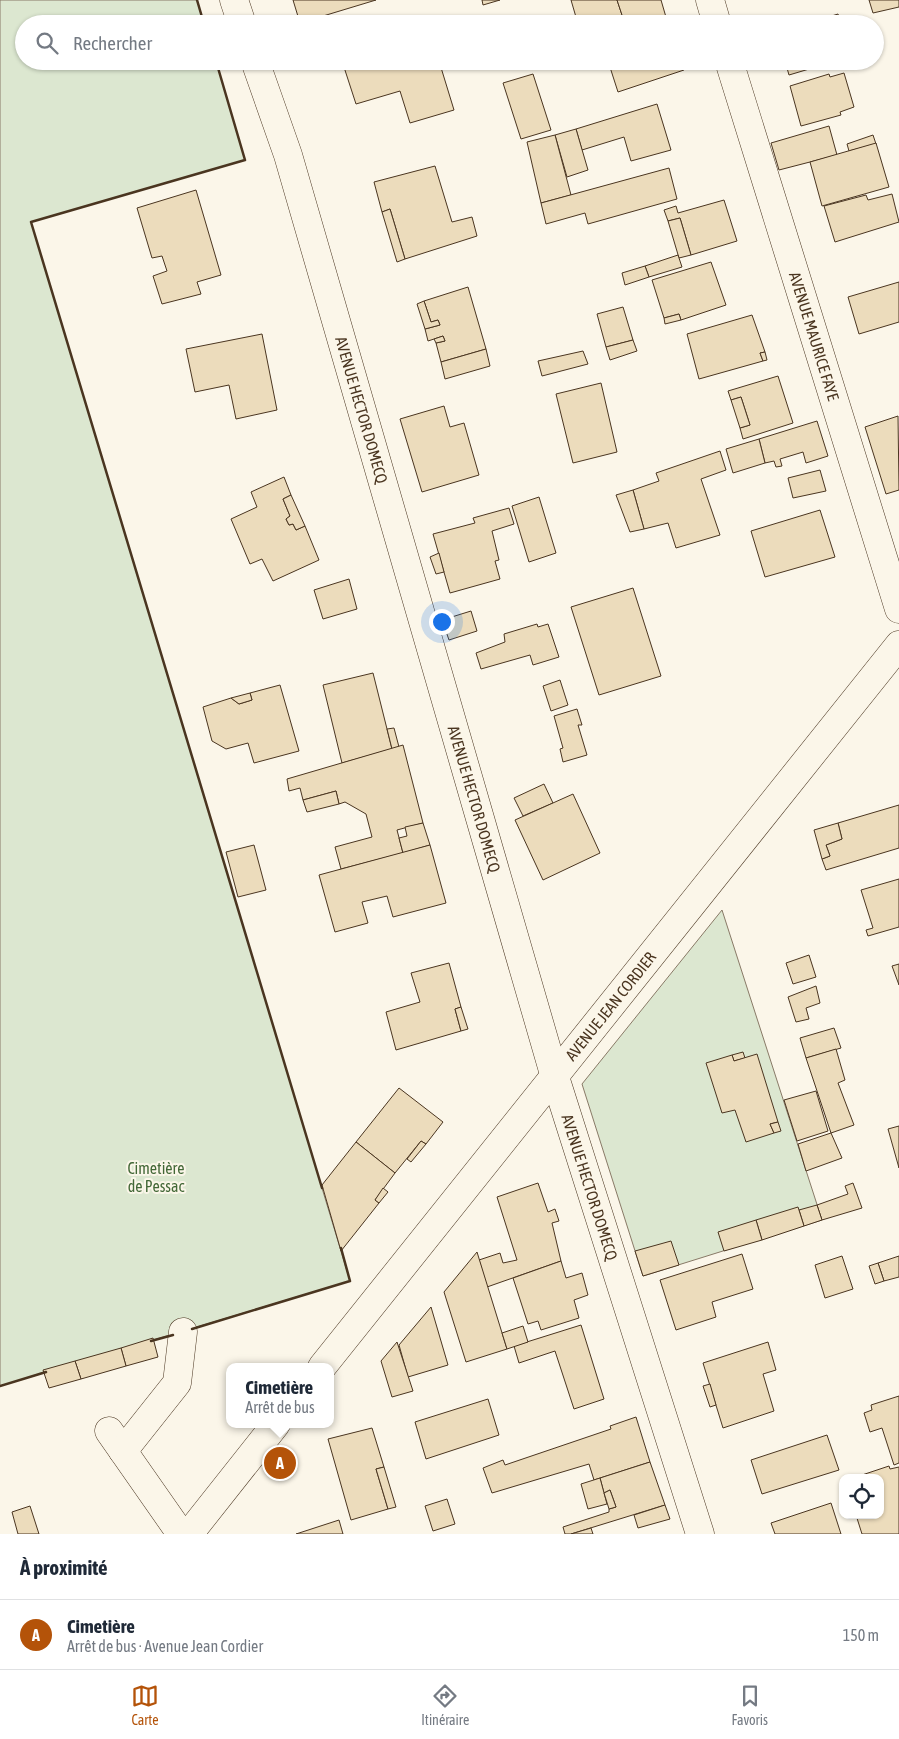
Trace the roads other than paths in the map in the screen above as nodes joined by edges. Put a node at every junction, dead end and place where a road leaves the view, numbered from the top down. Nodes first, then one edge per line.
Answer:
1 (234, 0) edge
2 (710, 0) edge
3 (239, 15) edge
4 (714, 15) edge
5 (258, 70) edge
6 (732, 70) edge
7 (899, 609) edge
8 (899, 645) edge
9 (554, 1074) junction
10 (183, 1332) dead end
11 (325, 1363) edge
12 (273, 1428) edge
13 (181, 1534) edge
14 (189, 1534) edge
15 (700, 1534) edge

1 - 3 street
2 - 4 street
5 - 9 street, AVENUE HECTOR DOMECQ
6 - 7 street, AVENUE MAURICE FAYE
8 - 9 street, AVENUE JEAN CORDIER
9 - 11 street, AVENUE JEAN CORDIER
9 - 15 street, AVENUE HECTOR DOMECQ
10 - 13 street
12 - 14 street

